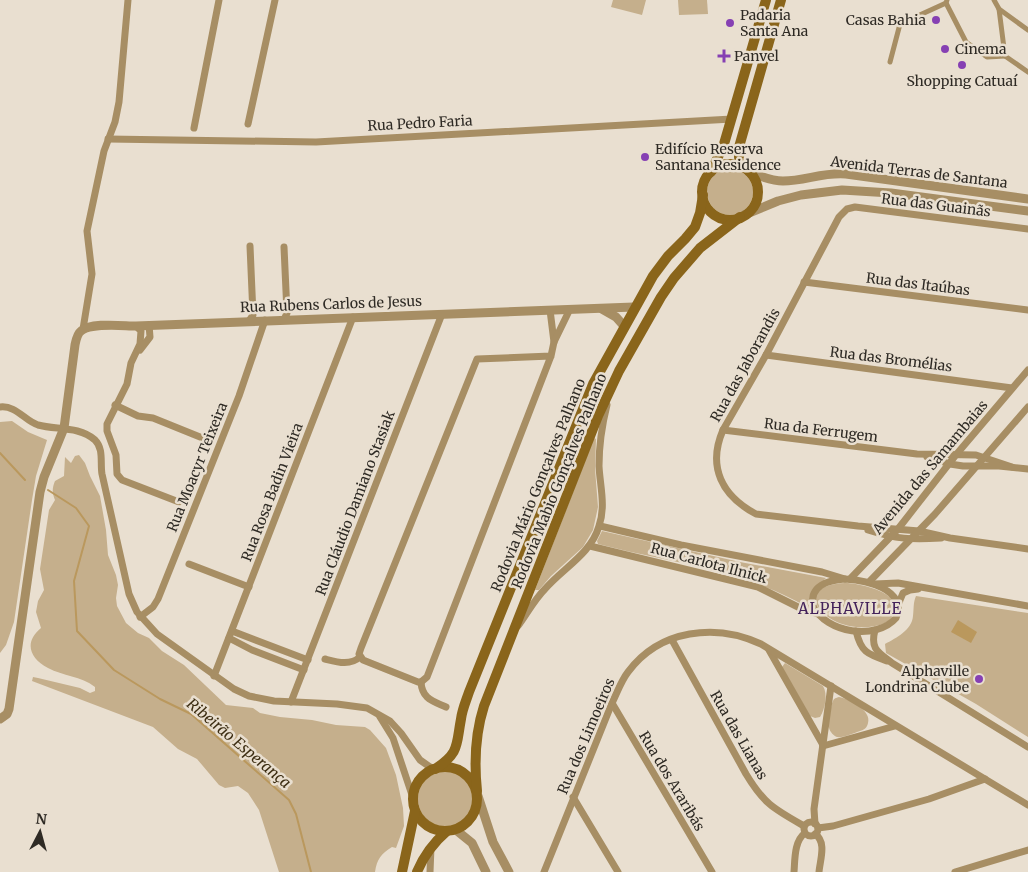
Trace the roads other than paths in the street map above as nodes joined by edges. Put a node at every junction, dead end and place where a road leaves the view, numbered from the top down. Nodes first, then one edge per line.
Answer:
1 (128, 0) edge
2 (219, 0) edge
3 (275, 0) edge
4 (766, 0) edge
5 (781, 0) edge
6 (994, 0) edge
7 (946, 1) edge
8 (999, 9) junction
9 (1028, 30) edge
10 (1005, 56) junction
11 (890, 62) dead end
12 (1027, 69) edge
13 (732, 119) junction
14 (248, 124) dead end
15 (194, 128) dead end
16 (108, 139) junction
17 (746, 169) junction
18 (711, 172) junction
19 (703, 195) junction
20 (1028, 199) edge
21 (1028, 211) edge
22 (842, 213) joint
23 (742, 216) junction
24 (1028, 229) edge
25 (250, 246) dead end
26 (284, 247) dead end
27 (804, 282) junction
28 (634, 307) junction
29 (599, 308) junction
30 (570, 309) junction
31 (550, 310) junction
32 (1028, 310) edge
33 (442, 314) junction
34 (353, 317) junction
35 (265, 320) junction
36 (284, 320) junction
37 (249, 321) junction
38 (149, 325) junction
39 (136, 326) junction
40 (624, 326) junction
41 (83, 329) junction
42 (554, 342) junction
43 (634, 344) junction
44 (134, 355) junction
45 (766, 355) junction
46 (552, 356) junction
47 (1028, 370) edge
48 (610, 387) junction
49 (1012, 388) junction
50 (115, 406) junction
51 (0, 407) edge
52 (1028, 407) edge
53 (64, 428) junction
54 (723, 430) junction
55 (205, 439) dead end
56 (917, 454) junction
57 (955, 456) junction
58 (984, 458) junction
59 (950, 464) junction
60 (977, 466) junction
61 (1012, 467) junction
62 (1028, 469) edge
63 (179, 502) dead end
64 (600, 526) junction
65 (858, 526) junction
66 (898, 529) junction
67 (919, 531) junction
68 (890, 537) junction
69 (950, 538) junction
70 (911, 540) junction
71 (590, 546) junction
72 (1028, 549) edge
73 (189, 564) dead end
74 (847, 579) junction
75 (871, 583) junction
76 (249, 587) junction
77 (923, 588) junction
78 (898, 605) junction
79 (1028, 606) edge
80 (818, 614) junction
81 (140, 617) junction
82 (874, 630) junction
83 (856, 631) junction
84 (230, 635) junction
85 (511, 636) junction
86 (672, 640) junction
87 (769, 649) junction
88 (360, 657) junction
89 (325, 659) dead end
90 (308, 660) junction
91 (892, 663) junction
92 (304, 670) junction
93 (214, 676) junction
94 (421, 682) junction
95 (831, 686) junction
96 (291, 702) junction
97 (612, 703) junction
98 (446, 707) dead end
99 (379, 714) junction
100 (0, 719) edge
101 (895, 726) junction
102 (823, 746) junction
103 (1028, 747) edge
104 (434, 769) junction
105 (985, 779) junction
106 (477, 793) junction
107 (573, 797) junction
108 (413, 798) junction
109 (1028, 806) edge
110 (814, 809) junction
111 (415, 811) junction
112 (805, 827) junction
113 (816, 829) junction
114 (451, 831) junction
115 (431, 846) junction
116 (1028, 850) edge
117 (402, 872) edge
118 (417, 872) edge
119 (430, 872) edge
120 (486, 872) edge
121 (509, 872) edge
122 (544, 872) edge
123 (618, 872) edge
124 (712, 872) edge
125 (794, 872) edge
126 (819, 872) edge
127 (955, 872) edge

1 - 16 street
2 - 15 street
3 - 14 street
4 - 13 main road
5 - 17 main road
6 - 8 street
7 - 10 street
7 - 11 street
8 - 9 street
8 - 10 street
10 - 12 street
13 - 16 street, Rua Pedro Faria
13 - 18 main road
16 - 41 street
17 - 18 main road
17 - 20 street, Avenida Terras de Santana
17 - 23 main road
18 - 19 main road
19 - 23 main road
19 - 28 main road, Rodovia Mário Gonçalves Palhano
21 - 23 street, Avenida Terras de Santana
22 - 24 street, Rua das Guainãs
22 - 27 street, Rua das Jaborandis
23 - 43 main road, Rodovia Mabio Gonçalves Palhano
25 - 37 street
26 - 36 street
27 - 32 street, Rua das Itaúbas
27 - 45 street, Rua das Jaborandis
28 - 29 street, Rua Rubens Carlos de Jesus
28 - 40 main road, Rodovia Mário Gonçalves Palhano
28 - 43 main road
29 - 30 street, Rua Rubens Carlos de Jesus
29 - 40 street
30 - 31 street, Rua Rubens Carlos de Jesus
30 - 42 street
31 - 33 street, Rua Rubens Carlos de Jesus
31 - 42 street
33 - 34 street, Rua Rubens Carlos de Jesus
33 - 90 street, Rua Cláudio Damiano Stasiak
34 - 36 street, Rua Rubens Carlos de Jesus
34 - 76 street, Rua Rosa Badin Vieira
35 - 36 street, Rua Rubens Carlos de Jesus
35 - 37 street, Rua Rubens Carlos de Jesus
35 - 81 street, Rua Moacyr Teixeira
37 - 38 street, Rua Rubens Carlos de Jesus
38 - 39 street, Rua Rubens Carlos de Jesus
38 - 44 street
39 - 41 street, Rua Rubens Carlos de Jesus
39 - 44 street
40 - 104 main road, Rodovia Mário Gonçalves Palhano
41 - 53 street
42 - 46 street
43 - 48 main road, Rodovia Mabio Gonçalves Palhano
44 - 50 street
45 - 49 street, Rua das Bromélias
45 - 54 street, Rua das Jaborandis
46 - 88 street
46 - 94 street
47 - 49 street, Avenida das Samambaias
48 - 64 street
48 - 85 main road, Rodovia Mabio Gonçalves Palhano
49 - 57 street, Avenida das Samambaias
50 - 55 street
50 - 63 street
51 - 53 street
52 - 58 street
53 - 81 street
53 - 100 street
54 - 56 street, Rua da Ferrugem
54 - 65 street, Rua das Jaborandis
56 - 57 street, Rua da Ferrugem
56 - 59 street, Rua da Ferrugem
57 - 58 street, Rua da Ferrugem
57 - 59 street, Avenida das Samambaias
58 - 60 street
58 - 61 street, Rua da Ferrugem
59 - 60 street, Rua da Ferrugem
59 - 66 street, Avenida das Samambaias
60 - 61 street, Rua da Ferrugem
60 - 67 street
61 - 62 street, Rua da Ferrugem
64 - 71 street
64 - 74 street
65 - 66 street
65 - 68 street
66 - 67 street
66 - 68 street, Avenida das Samambaias
67 - 69 street
67 - 70 street
68 - 70 street
68 - 74 street, Avenida das Samambaias
69 - 70 street
69 - 72 street
70 - 75 street
71 - 80 street, Rua Carlota Ilnick
71 - 85 street
73 - 76 street
74 - 75 street
74 - 80 street
75 - 77 street
75 - 78 street
76 - 84 street, Rua Rosa Badin Vieira
77 - 78 street
77 - 79 street
78 - 82 street
80 - 83 street, Rua Carlota Ilnick
81 - 93 street
82 - 83 street
82 - 91 street
83 - 91 street
84 - 90 street
84 - 92 street
84 - 93 street, Rua Rosa Badin Vieira
85 - 106 main road, Rodovia Mabio Gonçalves Palhano
86 - 87 street, Rua dos Limoeiros
86 - 97 street, Rua dos Limoeiros
86 - 112 street, Rua das Lianas
87 - 95 street, Rua dos Limoeiros
87 - 102 street
88 - 89 street
88 - 94 street
90 - 92 street, Rua Cláudio Damiano Stasiak
91 - 103 street
92 - 96 street, Rua Cláudio Damiano Stasiak
93 - 96 street
94 - 98 street
95 - 101 street, Rua dos Limoeiros
95 - 102 street
96 - 99 street
97 - 107 street, Rua dos Limoeiros
97 - 124 street, Rua dos Araribás
99 - 104 street
99 - 108 street
101 - 102 street
101 - 105 street, Rua dos Limoeiros
102 - 110 street
104 - 106 main road
104 - 108 main road
105 - 109 street, Rua dos Limoeiros
105 - 113 street
106 - 114 main road
106 - 121 street
107 - 122 street, Rua dos Limoeiros
107 - 123 street
108 - 111 main road
110 - 112 street
110 - 113 street
111 - 114 main road
111 - 117 main road
112 - 113 street
112 - 113 street
112 - 125 street
113 - 126 street
114 - 115 main road
114 - 120 street
115 - 118 main road
115 - 119 street
116 - 127 street

